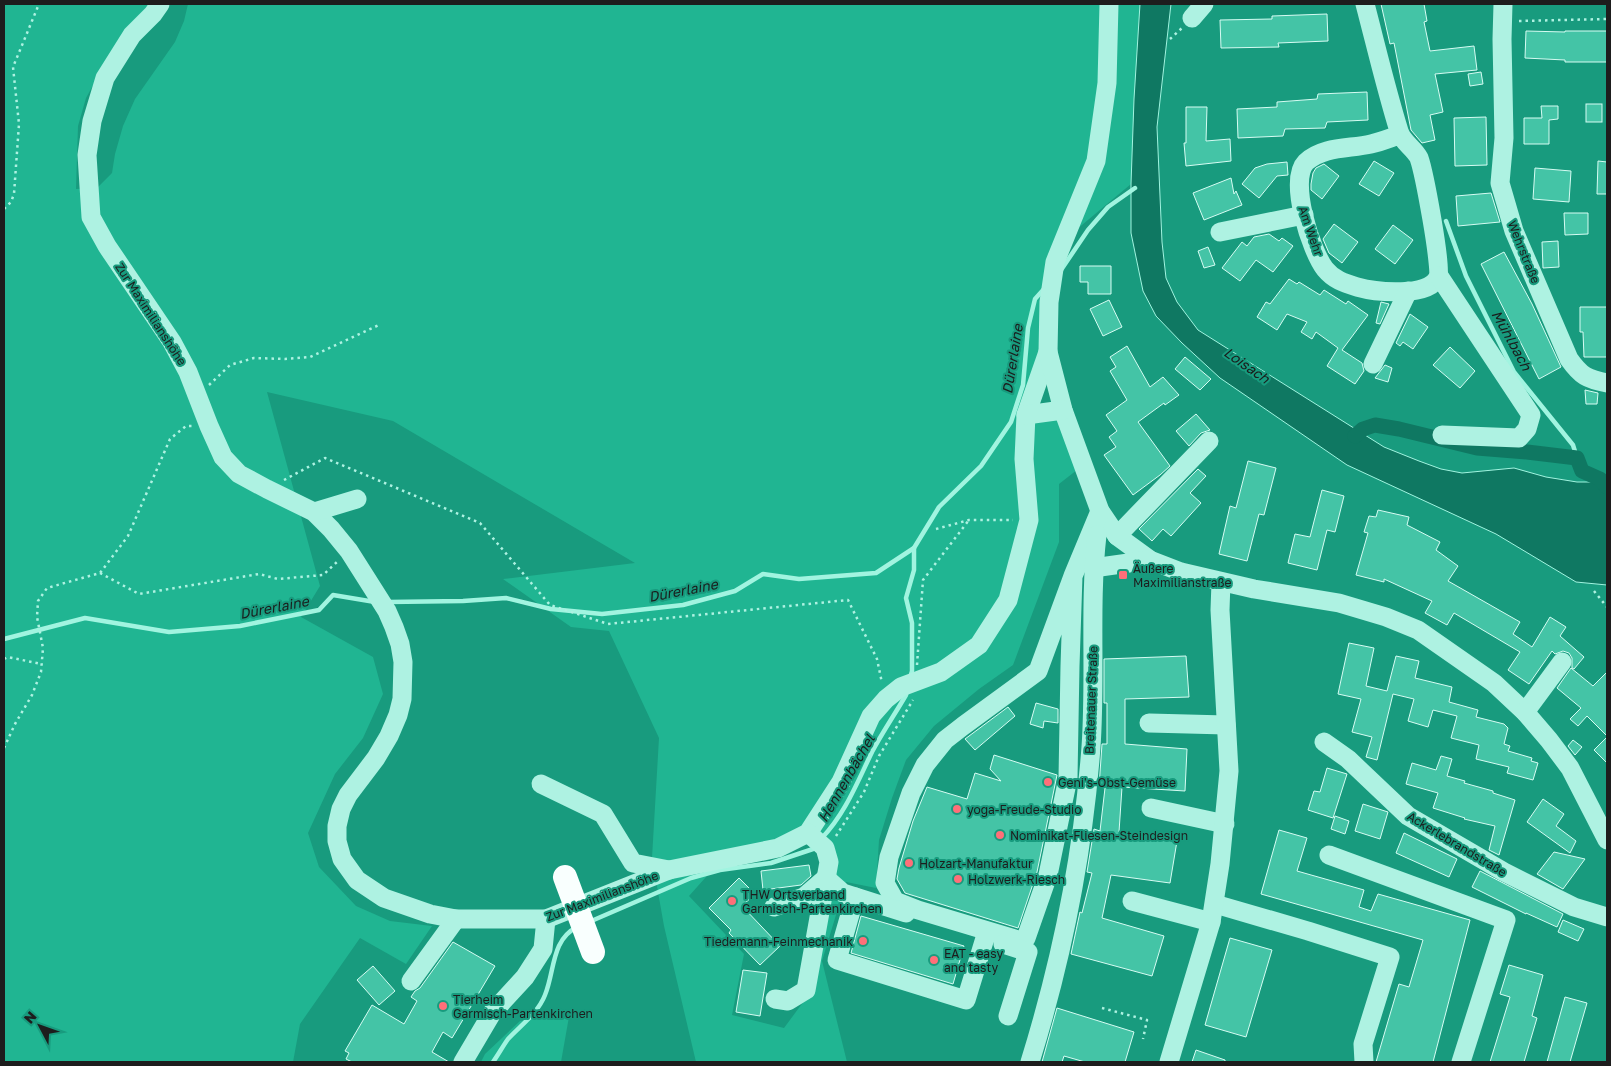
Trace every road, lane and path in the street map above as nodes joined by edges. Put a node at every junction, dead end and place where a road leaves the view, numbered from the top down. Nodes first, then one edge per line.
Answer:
1 (39, 4) edge
2 (160, 4) edge
3 (1108, 4) edge
4 (1204, 4) edge
5 (1365, 4) edge
6 (1191, 11) edge
7 (1502, 12) edge
8 (1607, 19) edge
9 (1399, 135) junction
10 (4, 209) edge
11 (1304, 216) junction
12 (1220, 232) dead end
13 (1439, 276) junction
14 (1414, 290) junction
15 (1463, 312) junction
16 (379, 326) dead end
17 (1048, 352) junction
18 (1372, 364) dead end
19 (1607, 383) edge
20 (196, 394) junction
21 (1063, 410) junction
22 (1026, 415) junction
23 (209, 426) junction
24 (1442, 434) dead end
25 (1209, 441) dead end
26 (267, 489) junction
27 (357, 499) dead end
28 (1100, 511) junction
29 (314, 512) junction
30 (969, 520) junction
31 (1030, 520) junction
32 (936, 529) dead end
33 (1117, 536) junction
34 (349, 551) junction
35 (1150, 560) junction
36 (1093, 568) junction
37 (100, 573) junction
38 (1073, 576) junction
39 (1221, 582) junction
40 (1594, 591) dead end
41 (1607, 607) edge
42 (4, 659) edge
43 (1562, 662) dead end
44 (42, 664) junction
45 (905, 691) junction
46 (1525, 712) junction
47 (1149, 723) dead end
48 (1226, 725) junction
49 (1324, 742) dead end
50 (4, 748) edge
51 (541, 784) dead end
52 (1151, 808) dead end
53 (1225, 824) junction
54 (815, 839) junction
55 (1607, 840) edge
56 (1329, 855) dead end
57 (669, 870) junction
58 (565, 877) dead end
59 (826, 878) junction
60 (855, 897) junction
61 (1132, 901) dead end
62 (774, 907) dead end
63 (1213, 913) junction
64 (1607, 917) edge
65 (546, 918) junction
66 (456, 919) junction
67 (985, 938) junction
68 (593, 952) dead end
69 (412, 981) dead end
70 (776, 999) dead end
71 (1102, 1008) dead end
72 (1008, 1016) dead end
73 (1143, 1039) dead end
74 (462, 1062) edge
75 (1030, 1062) edge
76 (1169, 1062) edge
77 (1364, 1062) edge
78 (1461, 1062) edge

1 - 10 path
2 - 20 street, Zur Maximilianshöhe
3 - 17 street
4 - 6 street
5 - 9 street, Am Wehr
7 - 8 path
7 - 19 street, Wehrstraße
9 - 11 street, Am Wehr
9 - 13 street, Am Wehr
11 - 12 street
11 - 14 street, Am Wehr
13 - 14 street
13 - 15 street, Am Wehr
14 - 15 street, Am Wehr
14 - 18 street
15 - 24 street, Am Wehr
16 - 20 path
17 - 21 street
17 - 22 street
20 - 23 street, Zur Maximilianshöhe
21 - 22 street
21 - 28 street
22 - 31 street
23 - 26 street, Zur Maximilianshöhe
23 - 37 path
25 - 33 street
26 - 29 street, Zur Maximilianshöhe
26 - 45 path
27 - 29 street
28 - 33 street
28 - 36 street, Breitenauer Straße
28 - 38 street
29 - 34 street, Zur Maximilianshöhe
30 - 31 path
30 - 32 path
30 - 45 path
31 - 45 street
33 - 35 street
34 - 37 path
34 - 66 street, Zur Maximilianshöhe
35 - 36 street
35 - 39 street
36 - 75 street, Breitenauer Straße
37 - 44 path
38 - 38 street
39 - 46 street
39 - 48 street
40 - 41 path
42 - 44 path
43 - 46 street
44 - 50 path
45 - 54 street
45 - 54 path
46 - 55 street
47 - 48 street
48 - 53 street
49 - 64 street, Ackerlebrandstraße
51 - 57 street
52 - 53 street
53 - 63 street
54 - 57 street, Zur Maximilianshöhe
54 - 59 street
56 - 78 street
57 - 65 street, Zur Maximilianshöhe
58 - 68 main road, bridge
59 - 60 street
59 - 62 street
59 - 70 street
60 - 67 street
60 - 67 street
61 - 63 street
63 - 76 street
63 - 77 street
65 - 66 street, Zur Maximilianshöhe
65 - 74 street
66 - 69 street
67 - 72 street
71 - 73 path

